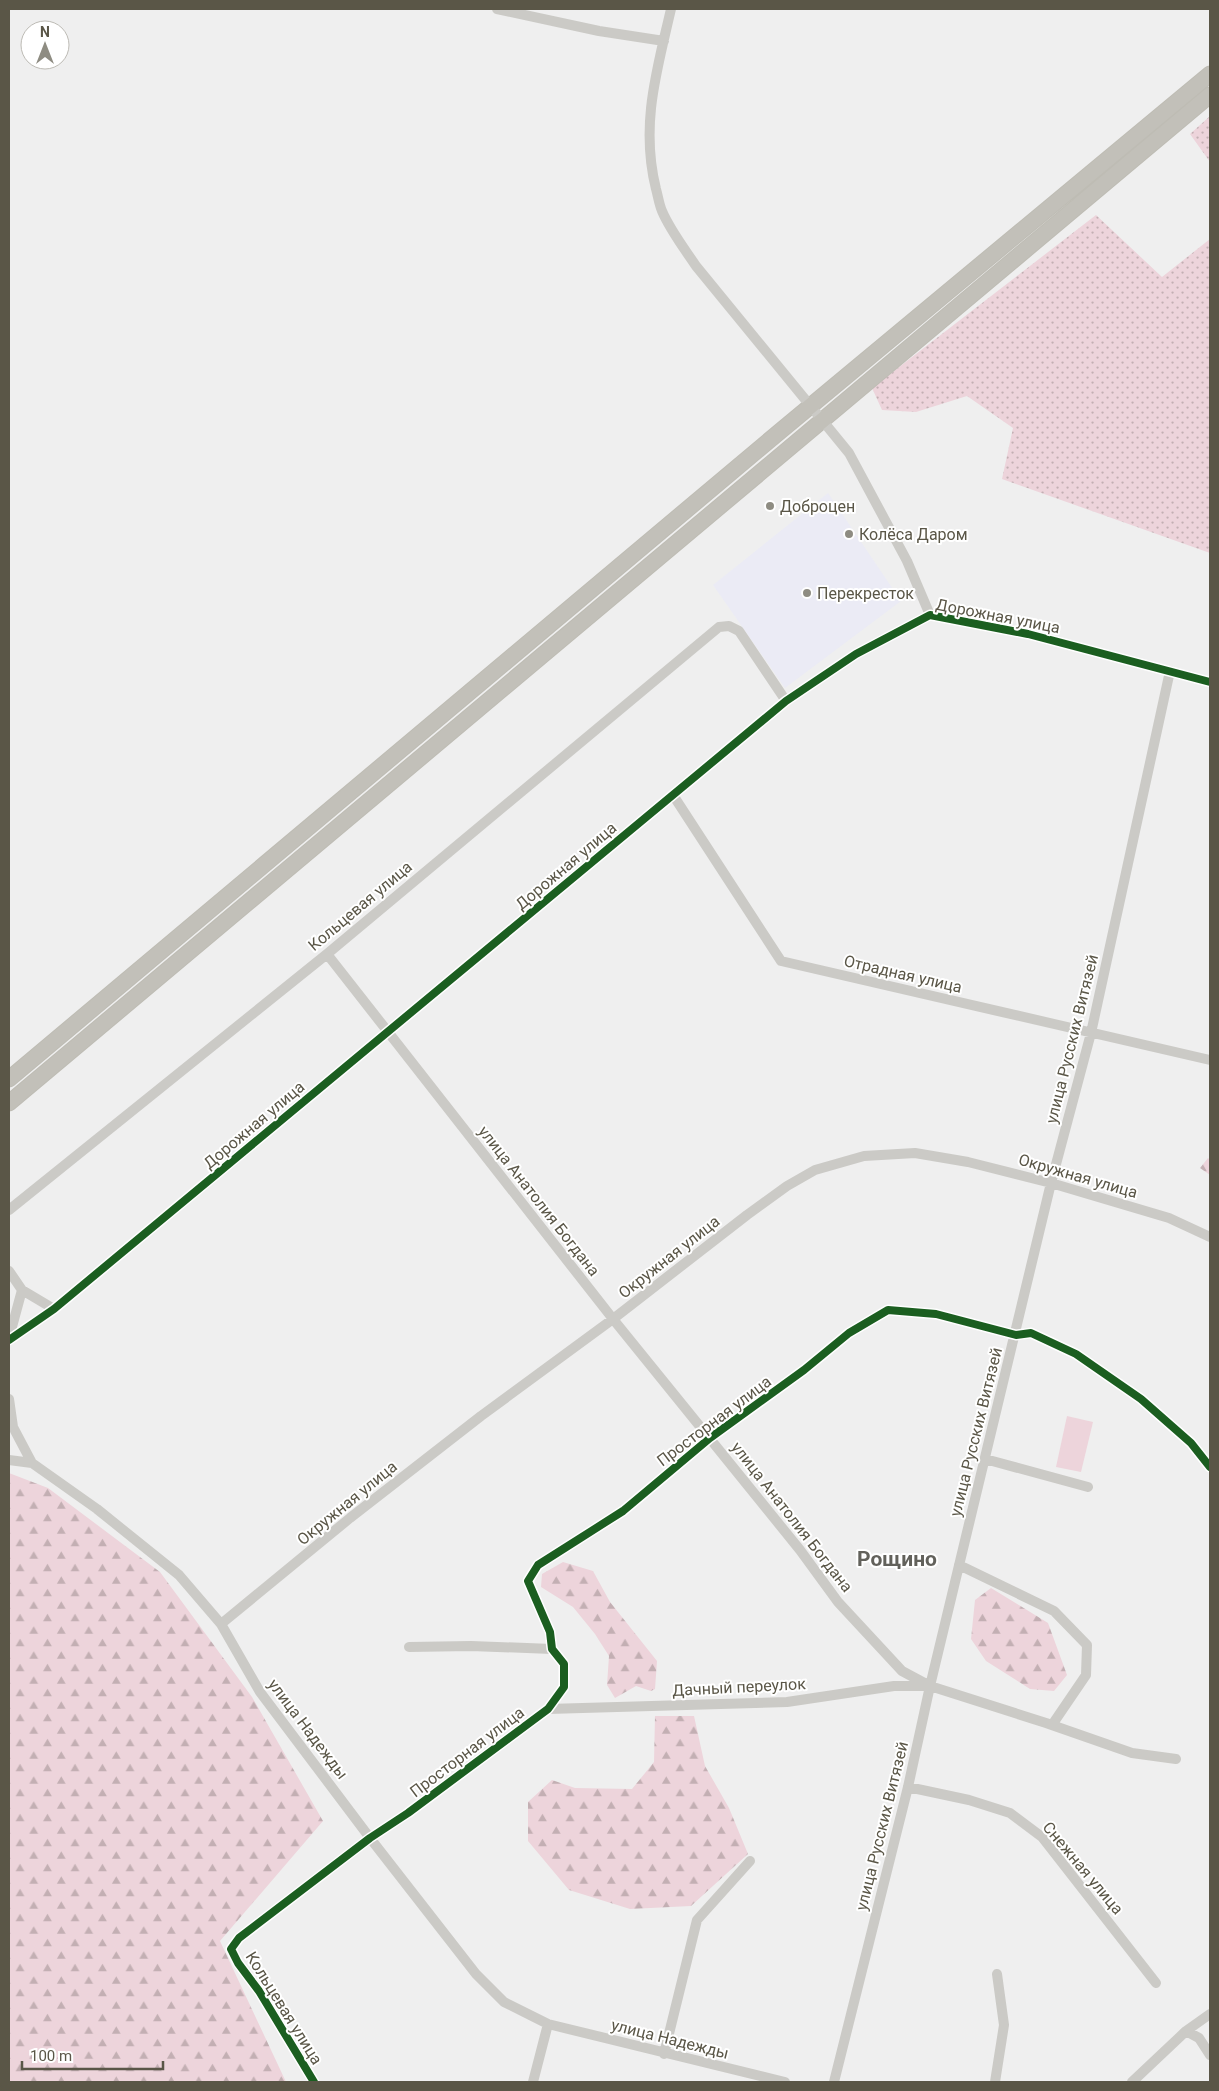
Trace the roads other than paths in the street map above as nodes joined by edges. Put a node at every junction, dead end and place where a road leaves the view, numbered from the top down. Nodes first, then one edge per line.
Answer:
1 (497, 9) edge
2 (671, 9) edge
3 (664, 41) junction
4 (1210, 74) edge
5 (1210, 95) edge
6 (812, 406) junction
7 (824, 421) junction
8 (930, 615) junction
9 (1170, 671) junction
10 (1210, 682) edge
11 (786, 702) junction
12 (673, 795) junction
13 (327, 954) junction
14 (388, 1032) junction
15 (1090, 1033) junction
16 (1210, 1060) edge
17 (9, 1080) edge
18 (9, 1104) edge
19 (1051, 1183) junction
20 (9, 1210) edge
21 (1210, 1236) edge
22 (9, 1271) edge
23 (22, 1290) junction
24 (54, 1309) junction
25 (612, 1319) junction
26 (1016, 1335) junction
27 (9, 1339) edge
28 (9, 1399) edge
29 (710, 1438) junction
30 (985, 1459) junction
31 (9, 1460) edge
32 (32, 1463) junction
33 (1210, 1467) edge
34 (1088, 1487) dead end
35 (959, 1565) junction
36 (221, 1624) junction
37 (409, 1646) dead end
38 (552, 1649) junction
39 (930, 1686) junction
40 (548, 1709) junction
41 (1052, 1725) junction
42 (1176, 1759) dead end
43 (908, 1787) junction
44 (370, 1838) junction
45 (750, 1862) dead end
46 (231, 1949) joint
47 (997, 1974) dead end
48 (1156, 1983) dead end
49 (1210, 2014) edge
50 (548, 2024) junction
51 (1186, 2031) junction
52 (664, 2054) junction
53 (1210, 2055) edge
54 (314, 2082) edge
55 (533, 2082) edge
56 (785, 2082) edge
57 (834, 2082) edge
58 (995, 2082) edge
59 (1132, 2082) edge

1 - 3 street
2 - 3 street
3 - 6 street
4 - 6 highway
5 - 7 highway
6 - 7 street
6 - 17 highway
7 - 8 street
7 - 18 highway
8 - 9 street, Дорожная улица
8 - 11 street, Дорожная улица
9 - 10 street, Дорожная улица
9 - 15 street, улица Русских Витязей
11 - 12 street, Дорожная улица
11 - 13 street, Кольцевая улица
12 - 14 street, Дорожная улица
12 - 15 street, Отрадная улица
13 - 14 street, улица Анатолия Богдана
13 - 20 street, Кольцевая улица
14 - 24 street, Дорожная улица
14 - 25 street, улица Анатолия Богдана
15 - 16 street, Отрадная улица
15 - 19 street, улица Русских Витязей
19 - 21 street, Окружная улица
19 - 25 street, Окружная улица
19 - 26 street, улица Русских Витязей
22 - 23 street
23 - 24 street
23 - 27 street
24 - 27 street, Дорожная улица
25 - 29 street, улица Анатолия Богдана
25 - 36 street, Окружная улица
26 - 29 street, Просторная улица
26 - 30 street, улица Русских Витязей
26 - 33 street, Просторная улица
28 - 32 street, улица Надежды
29 - 38 street, Просторная улица
29 - 39 street, улица Анатолия Богдана
30 - 34 street
30 - 35 street, улица Русских Витязей
31 - 32 street, улица Надежды
32 - 36 street, улица Надежды
35 - 39 street, улица Русских Витязей
35 - 41 street
36 - 44 street, улица Надежды
37 - 38 street
38 - 40 street, Просторная улица
39 - 40 street, Дачный переулок
39 - 41 street
39 - 43 street, улица Русских Витязей
40 - 44 street, Просторная улица
41 - 42 street
43 - 48 street, Снежная улица
43 - 57 street, улица Русских Витязей
44 - 46 street, Просторная улица
44 - 50 street, улица Надежды
45 - 52 street
46 - 54 street, Кольцевая улица
47 - 58 street
49 - 51 street
50 - 52 street, улица Надежды
50 - 55 street
51 - 53 street
51 - 59 street
52 - 56 street, улица Надежды

